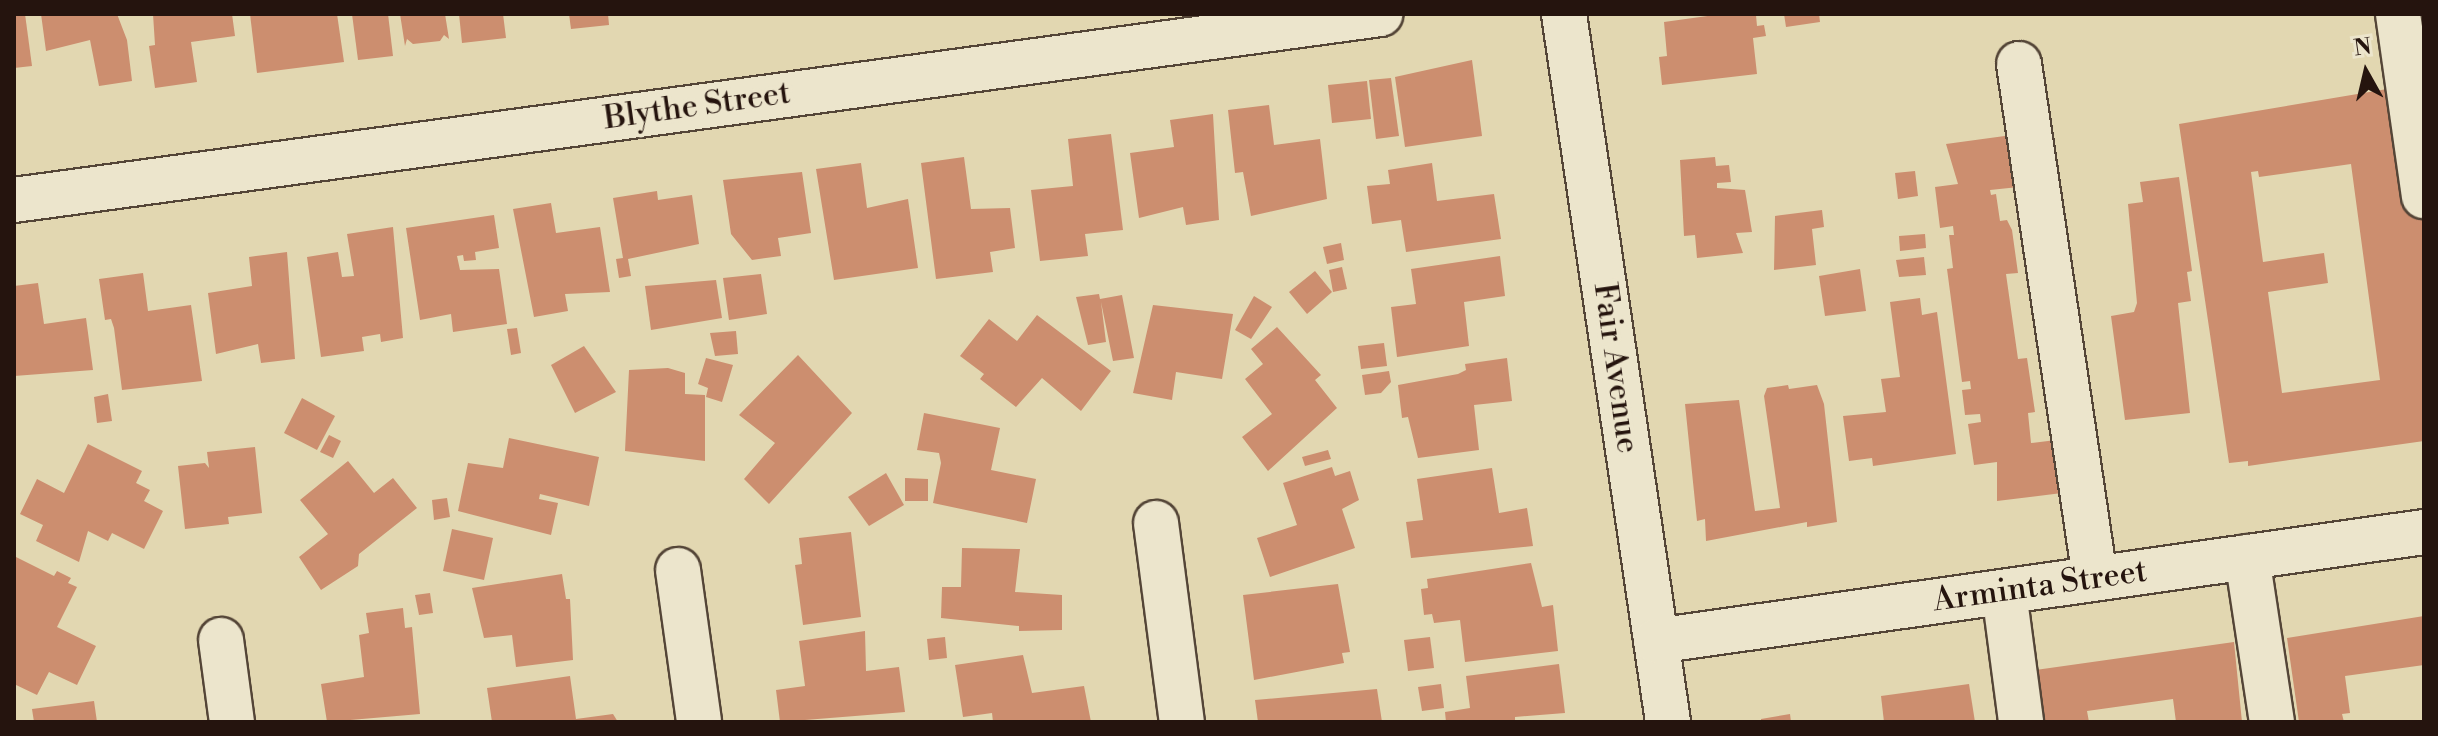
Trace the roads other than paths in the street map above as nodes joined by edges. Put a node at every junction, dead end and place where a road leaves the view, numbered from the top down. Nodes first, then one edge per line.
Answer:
1 (1380, 14) edge
2 (1564, 14) edge
3 (2398, 14) edge
4 (2019, 64) dead end
5 (2424, 196) edge
6 (14, 200) edge
7 (1156, 523) dead end
8 (2424, 532) edge
9 (2247, 557) junction
10 (678, 570) dead end
11 (2095, 578) junction
12 (2004, 592) junction
13 (221, 640) dead end
14 (1656, 641) junction
15 (232, 722) edge
16 (699, 722) edge
17 (1182, 722) edge
18 (1668, 722) edge
19 (2021, 722) edge
20 (2272, 722) edge

1 - 6 street, Blythe Street
2 - 14 street, Fair Avenue
3 - 5 street
4 - 11 street
7 - 17 street
8 - 9 street, Arminta Street
9 - 11 street, Arminta Street
9 - 20 street
10 - 16 street
11 - 12 street, Arminta Street
12 - 14 street, Arminta Street
12 - 19 street
13 - 15 street
14 - 18 street, Fair Avenue

